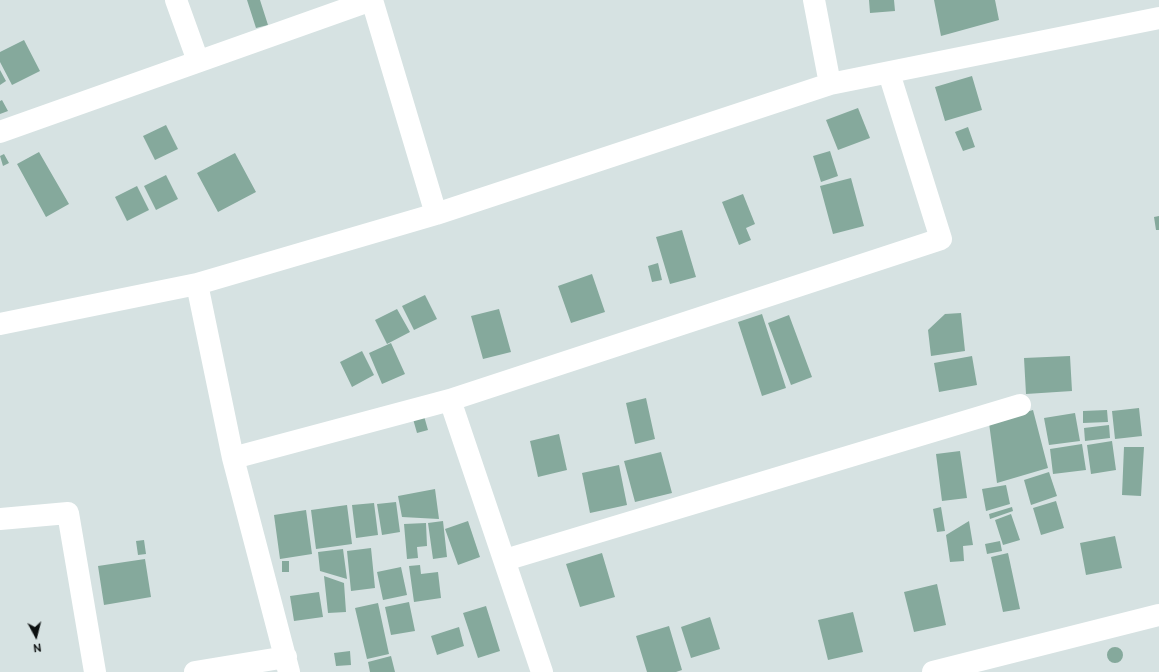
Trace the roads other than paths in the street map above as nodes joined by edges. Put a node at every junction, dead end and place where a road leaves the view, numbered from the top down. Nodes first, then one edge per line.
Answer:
1 (176, 0) edge
2 (372, 0) edge
3 (814, 0) edge
4 (1156, 0) edge
5 (1159, 7) edge
6 (1159, 18) edge
7 (198, 61) junction
8 (889, 73) junction
9 (830, 84) junction
10 (0, 132) edge
11 (436, 214) junction
12 (197, 284) junction
13 (0, 324) edge
14 (450, 400) junction
15 (1020, 405) dead end
16 (233, 458) junction
17 (0, 519) edge
18 (504, 560) junction
19 (1159, 615) edge
20 (287, 665) edge
21 (95, 672) edge
22 (195, 672) edge
23 (542, 672) edge
24 (933, 672) edge

1 - 7 street
2 - 7 street
2 - 11 street
3 - 9 street
4 - 5 street
6 - 8 street
7 - 10 street
8 - 9 street
8 - 14 street
9 - 11 street
11 - 12 street
12 - 13 street
12 - 16 street
14 - 16 street
14 - 18 street
15 - 18 street
16 - 20 street
17 - 21 street
18 - 23 street
19 - 24 street
20 - 22 street

